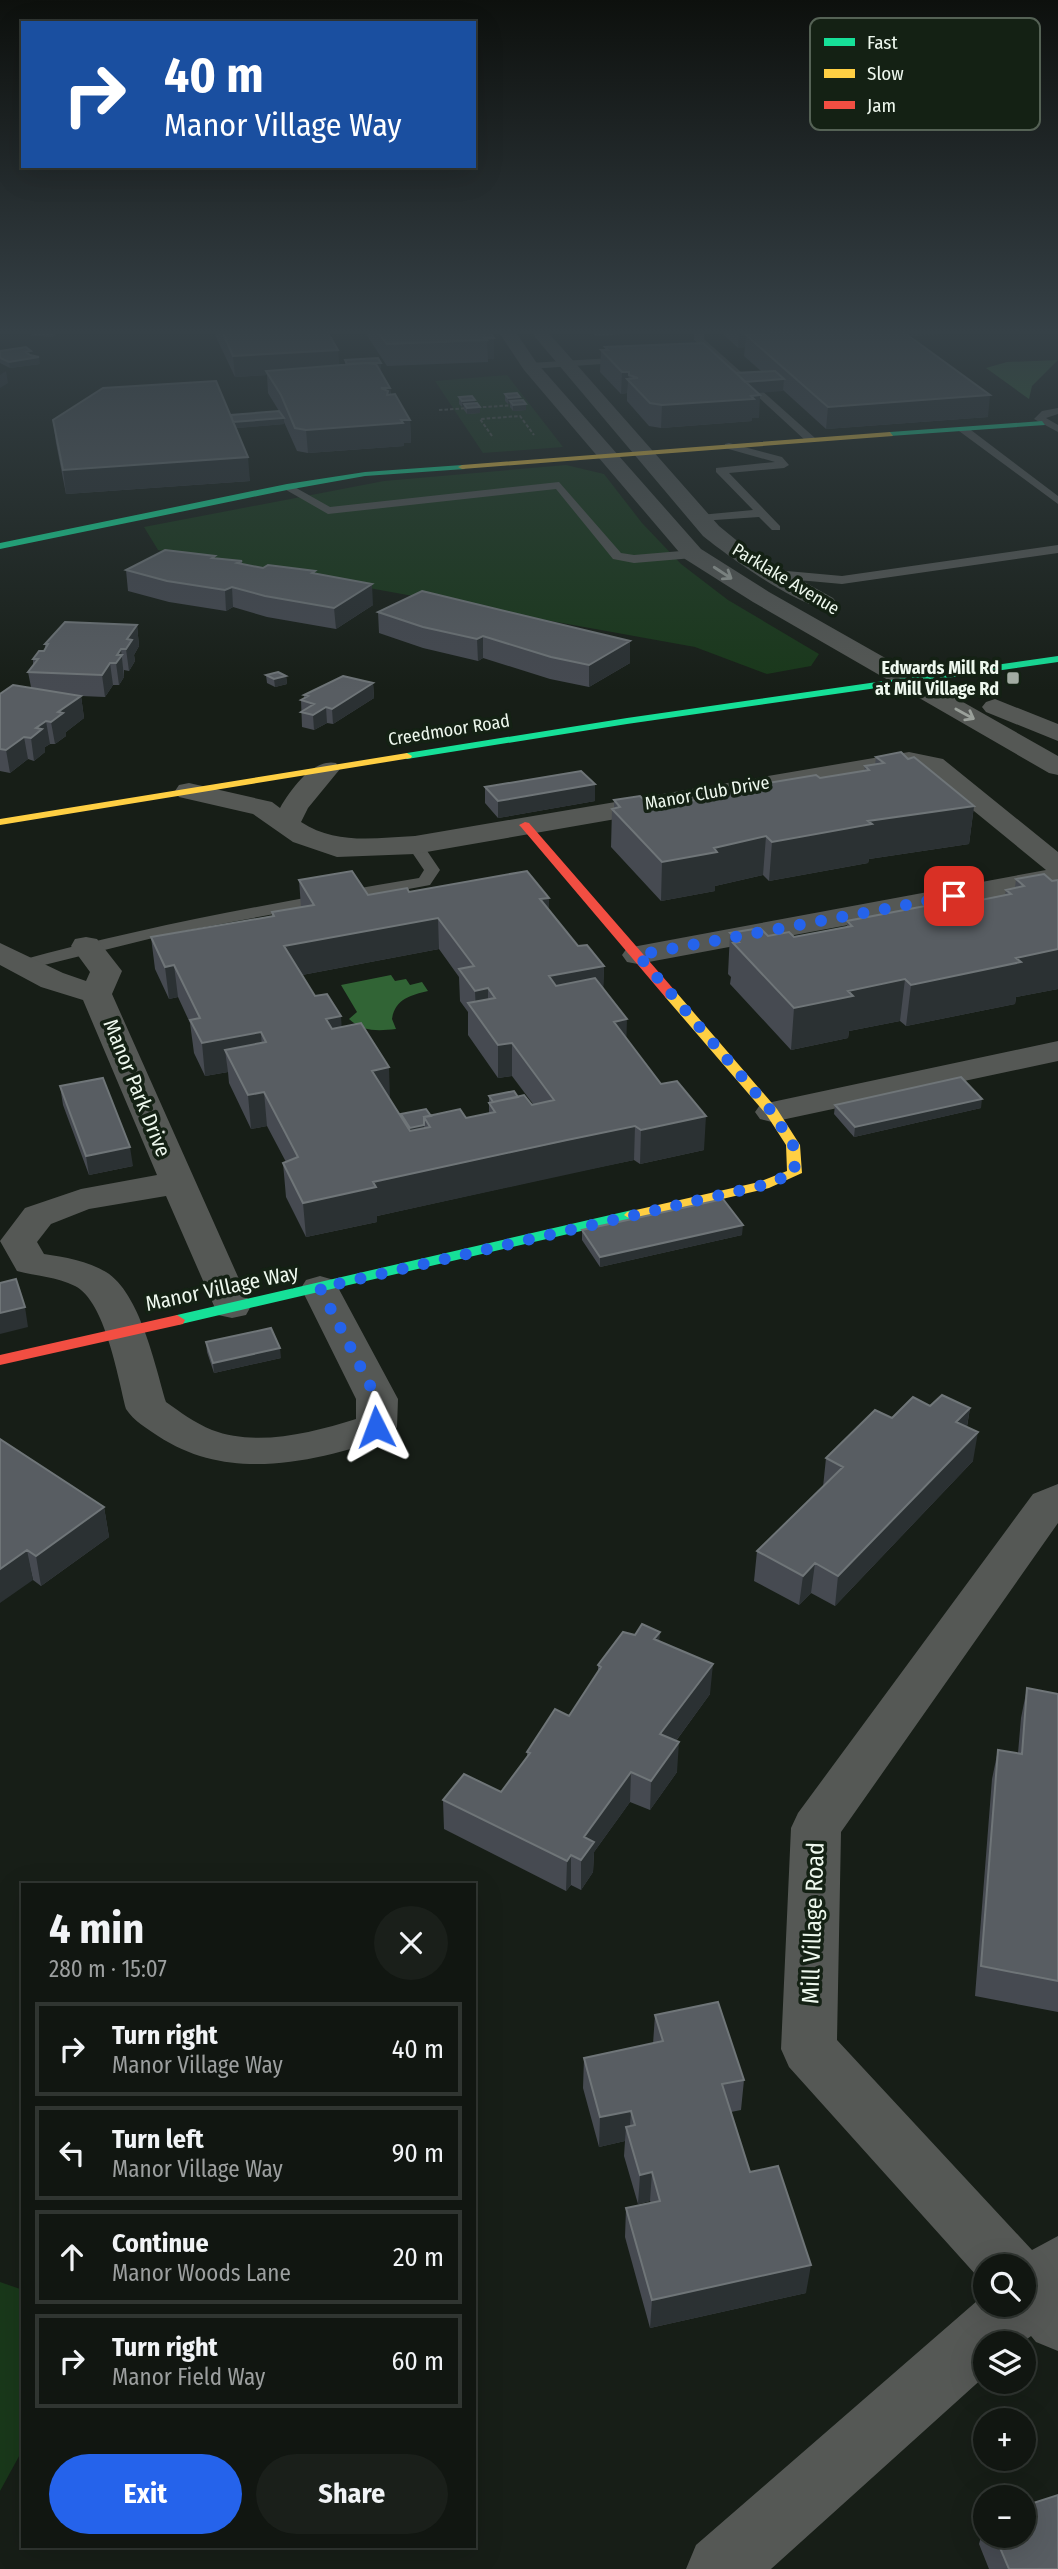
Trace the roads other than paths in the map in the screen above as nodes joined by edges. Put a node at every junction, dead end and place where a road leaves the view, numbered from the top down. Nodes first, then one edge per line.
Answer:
1 (606, 451) edge
2 (658, 451) edge
3 (747, 451) edge
4 (784, 451) edge
5 (992, 451) edge
6 (642, 452) junction
7 (609, 454) junction
8 (778, 459) junction
9 (287, 486) junction
10 (1058, 501) edge
11 (761, 513) junction
12 (700, 518) junction
13 (776, 528) dead end
14 (0, 546) edge
15 (1058, 549) edge
16 (693, 554) junction
17 (776, 574) junction
18 (842, 580) junction
19 (815, 597) junction
20 (846, 615) dead end
21 (913, 654) dead end
22 (1058, 659) edge
23 (946, 674) junction
24 (905, 680) junction
25 (1058, 733) edge
26 (1058, 767) edge
27 (327, 769) junction
28 (189, 791) junction
29 (0, 822) edge
30 (287, 822) junction
31 (525, 825) junction
32 (415, 845) junction
33 (1058, 866) edge
34 (1058, 877) edge
35 (376, 890) junction
36 (267, 909) junction
37 (371, 911) edge
38 (300, 922) edge
39 (86, 946) junction
40 (638, 955) junction
41 (8, 962) edge
42 (96, 994) junction
43 (1058, 1051) edge
44 (772, 1112) junction
45 (176, 1183) junction
46 (320, 1288) junction
47 (232, 1306) junction
48 (124, 1331) junction
49 (0, 1360) edge
50 (1058, 1499) edge
51 (998, 2254) edge
52 (1003, 2317) edge
53 (720, 2569) edge

1 - 7 street, Parklake Avenue
2 - 6 street
3 - 8 lane
4 - 8 lane
5 - 10 lane
6 - 7 street
6 - 12 street, Parklake Avenue
7 - 9 street
7 - 16 street, Parklake Avenue
8 - 11 lane
9 - 14 street
9 - 16 lane
11 - 12 lane
11 - 13 lane
12 - 17 street, Parklake Avenue
15 - 18 lane
16 -> 24 street, Parklake Avenue
17 - 18 lane
17 - 19 street, Parklake Avenue
18 - 19 lane
19 - 20 street, Parklake Avenue
21 - 23 street
22 - 23 street, Creedmoor Road
23 - 24 street, Creedmoor Road
23 - 25 street
24 -> 26 street
24 - 27 street, Creedmoor Road
27 - 28 street, Creedmoor Road
27 - 30 street
28 - 29 street, Creedmoor Road
28 - 30 street, Manor Club Drive
30 - 32 street, Manor Club Drive
31 - 32 street, Manor Club Drive
31 - 33 street, Manor Club Drive
31 - 40 street
32 - 35 lane
34 - 40 street
35 - 36 lane
35 - 37 lane
36 - 38 lane
36 - 39 lane
39 - 41 lane
39 - 42 street, Manor Park Drive
40 - 44 street
41 - 42 street, Manor Park Drive
42 - 45 street, Manor Park Drive
43 - 44 street
44 - 46 street, Manor Village Way
45 - 47 street, Manor Park Drive
45 - 48 street, Manor Park Drive
46 - 47 street, Manor Village Way
46 - 48 street, Manor Park Drive
47 - 48 street, Manor Village Way
48 - 49 street, Manor Village Way
50 - 51 street, Mill Village Road
52 - 53 street, Mill Village Road

